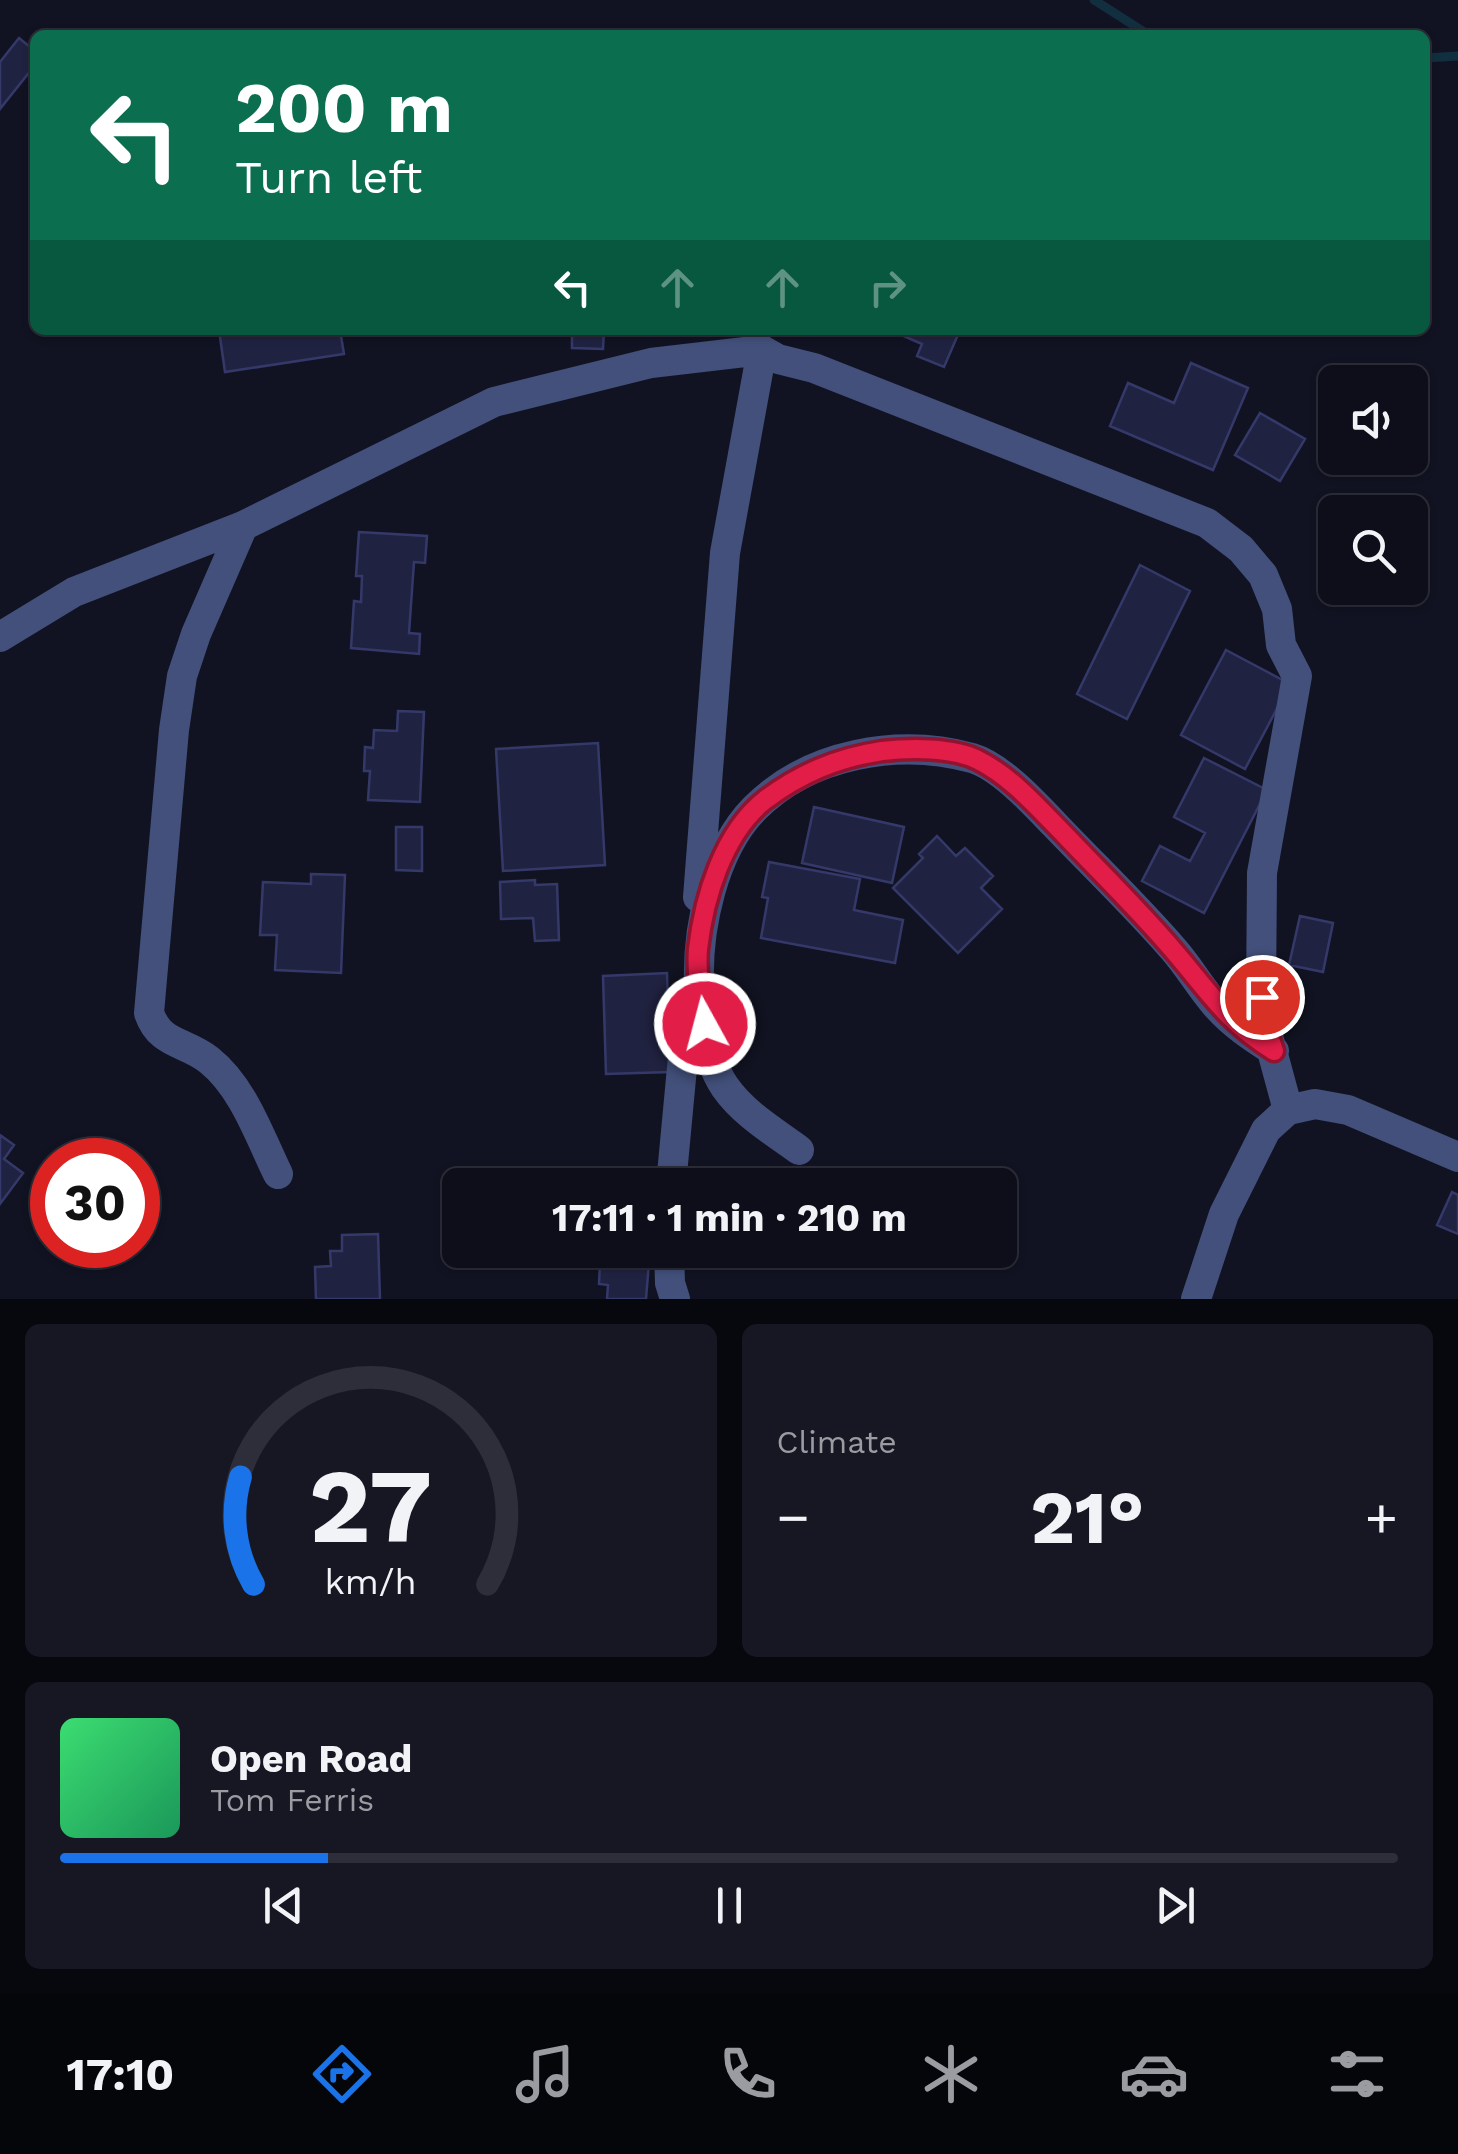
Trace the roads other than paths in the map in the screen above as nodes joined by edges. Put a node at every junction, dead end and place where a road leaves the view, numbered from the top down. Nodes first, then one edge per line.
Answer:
1 (762, 350) junction
2 (243, 526) junction
3 (0, 637) edge
4 (1274, 1051) junction
5 (1288, 1110) junction
6 (800, 1150) dead end
7 (1458, 1157) edge
8 (673, 1168) edge
9 (278, 1174) dead end
10 (670, 1268) edge
11 (675, 1299) edge
12 (1196, 1299) edge

1 - 2 street
1 - 4 street
1 - 8 street
2 - 3 street
2 - 9 street
4 - 5 street
4 - 6 street
5 - 7 street
5 - 12 street
10 - 11 street

